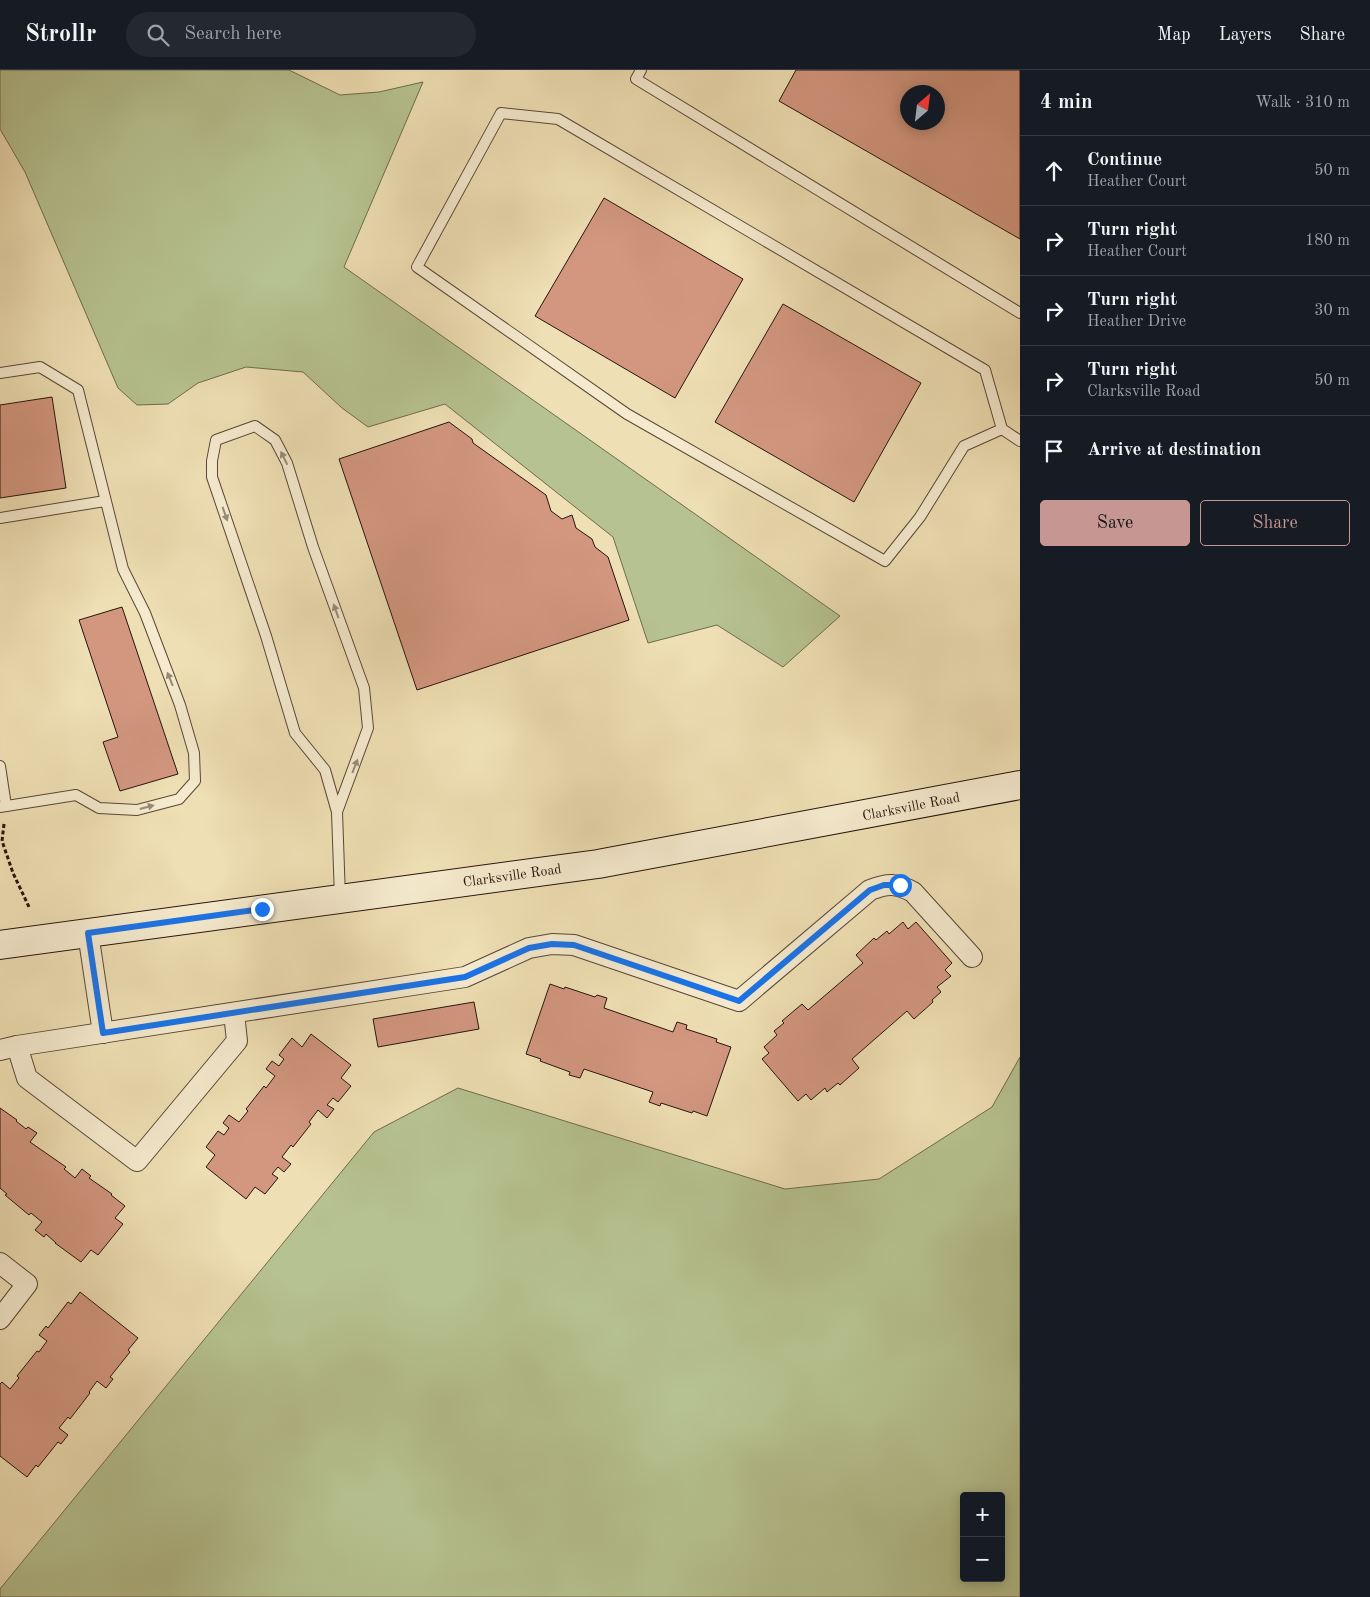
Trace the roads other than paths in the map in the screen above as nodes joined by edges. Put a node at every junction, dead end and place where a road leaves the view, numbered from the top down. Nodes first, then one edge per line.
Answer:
1 (641, 70) edge
2 (1020, 313) edge
3 (0, 373) edge
4 (1002, 429) junction
5 (1020, 441) edge
6 (105, 501) junction
7 (0, 518) edge
8 (0, 766) edge
9 (1020, 785) edge
10 (3, 807) edge
11 (337, 812) junction
12 (340, 899) junction
13 (88, 933) junction
14 (0, 945) edge
15 (972, 957) dead end
16 (234, 1013) junction
17 (103, 1033) junction
18 (9, 1048) edge
19 (0, 1263) edge
20 (0, 1319) edge

1 - 2 lane
3 - 6 lane
4 - 4 lane
4 - 5 lane
6 - 7 lane
10 -> 6 lane
8 - 10 lane
9 - 12 street, Clarksville Road
11 -> 11 lane
11 - 12 lane
12 - 13 street, Clarksville Road
13 - 14 street, Clarksville Road
13 - 17 street
15 - 16 street
16 - 17 street
16 - 18 street
17 - 18 street
19 - 20 street

